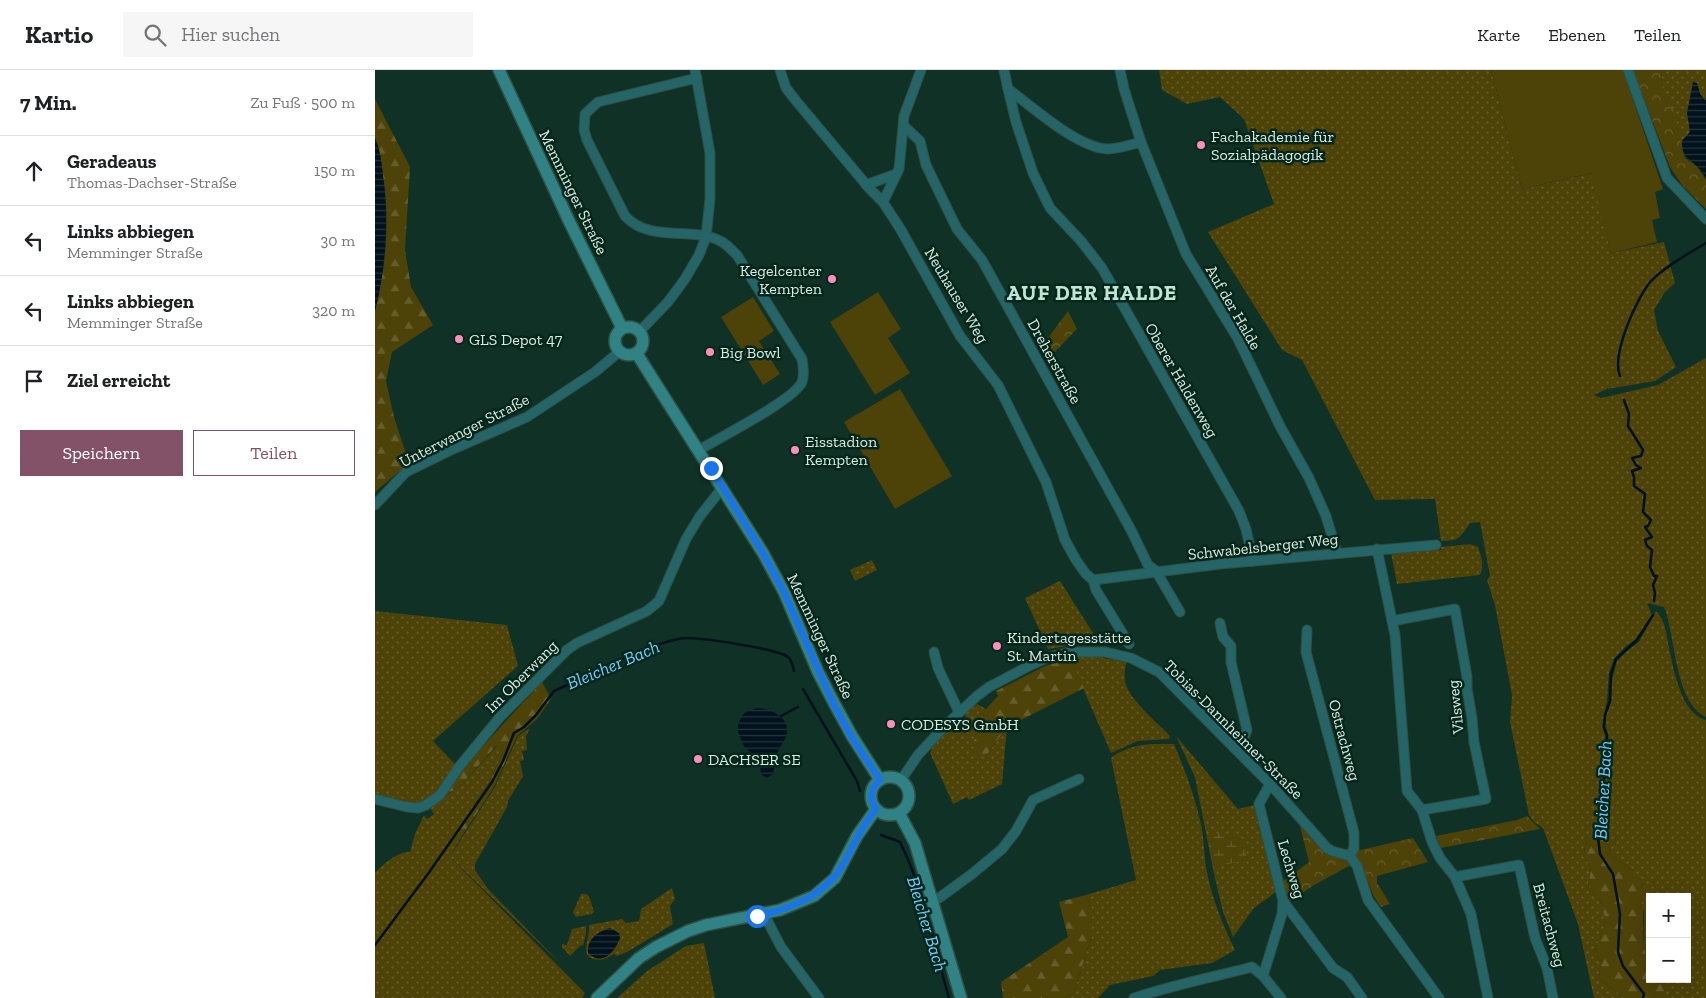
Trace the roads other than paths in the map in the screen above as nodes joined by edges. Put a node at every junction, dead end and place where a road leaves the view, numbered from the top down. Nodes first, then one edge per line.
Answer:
1 (499, 70) edge
2 (780, 70) edge
3 (921, 70) edge
4 (1004, 70) edge
5 (1120, 70) edge
6 (1628, 70) edge
7 (696, 74) edge
8 (1008, 89) junction
9 (904, 126) junction
10 (1141, 142) junction
11 (896, 174) junction
12 (866, 185) junction
13 (883, 202) junction
14 (1706, 220) edge
15 (706, 237) junction
16 (622, 328) junction
17 (640, 331) junction
18 (619, 352) junction
19 (637, 354) junction
20 (699, 450) junction
21 (723, 487) junction
22 (375, 505) edge
23 (1436, 545) dead end
24 (1377, 549) junction
25 (1337, 553) junction
26 (1253, 561) junction
27 (1156, 571) junction
28 (1093, 580) junction
29 (1180, 612) dead end
30 (1392, 621) junction
31 (1220, 624) dead end
32 (1307, 630) dead end
33 (1129, 644) dead end
34 (934, 652) dead end
35 (959, 712) junction
36 (1234, 748) junction
37 (1079, 779) dead end
38 (880, 780) junction
39 (901, 780) junction
40 (1270, 784) junction
41 (375, 799) edge
42 (876, 809) junction
43 (1422, 810) junction
44 (899, 813) junction
45 (1350, 856) junction
46 (1455, 877) junction
47 (932, 900) junction
48 (1283, 902) junction
49 (765, 914) junction
50 (1263, 976) junction
51 (597, 998) edge
52 (819, 998) edge
53 (961, 998) edge
54 (1134, 998) edge
55 (1281, 998) edge
56 (1362, 998) edge
57 (1439, 998) edge
58 (1488, 998) edge
59 (1553, 998) edge

1 - 16 main road, Memminger Straße
2 - 12 street, Neuhauser Weg
3 - 9 street
4 - 8 street, Oberer Haldenweg
5 - 10 street, Auf der Halde
6 - 14 street
7 - 15 street
7 - 15 street
8 - 10 street
8 - 26 street, Oberer Haldenweg
9 - 11 street
9 - 27 street, Dreherstraße
10 - 25 street, Auf der Halde
11 - 12 street
11 - 13 street
12 - 13 street, Neuhauser Weg
13 - 28 street, Neuhauser Weg
15 - 17 street
15 - 20 street
16 - 17 main road
16 - 18 main road
17 - 19 main road
18 - 19 main road
18 - 22 street, Unterwanger Straße
19 - 20 main road, Memminger Straße
20 - 21 main road, Memminger Straße
21 - 38 main road, Memminger Straße
21 - 41 street, Im Oberwang
23 - 24 street, Schwabelsberger Weg
24 - 25 street, Schwabelsberger Weg
24 - 30 street
25 - 26 street, Schwabelsberger Weg
26 - 27 street, Schwabelsberger Weg
27 - 28 street, Schwabelsberger Weg
27 - 29 street, Dreherstraße
28 - 33 street
30 - 43 street
30 - 43 street, Vilsweg
31 - 36 street
32 - 45 street, Ostrachweg
34 - 35 street
35 - 36 street, Tobias-Dannheimer-Straße
35 - 39 street, Tobias-Dannheimer-Straße
36 - 40 street, Tobias-Dannheimer-Straße
37 - 47 street
38 - 39 main road
38 - 42 main road
39 - 44 main road
40 - 45 street, Tobias-Dannheimer-Straße
40 - 48 street, Lechweg
42 - 44 main road
42 - 49 main road
43 - 46 street
44 - 47 main road
45 - 57 street
46 - 58 street
46 - 59 street, Breitachweg
47 - 53 main road
48 - 50 street
48 - 56 street, Lechweg
49 - 51 main road
49 - 52 street
50 - 54 street
50 - 55 street

